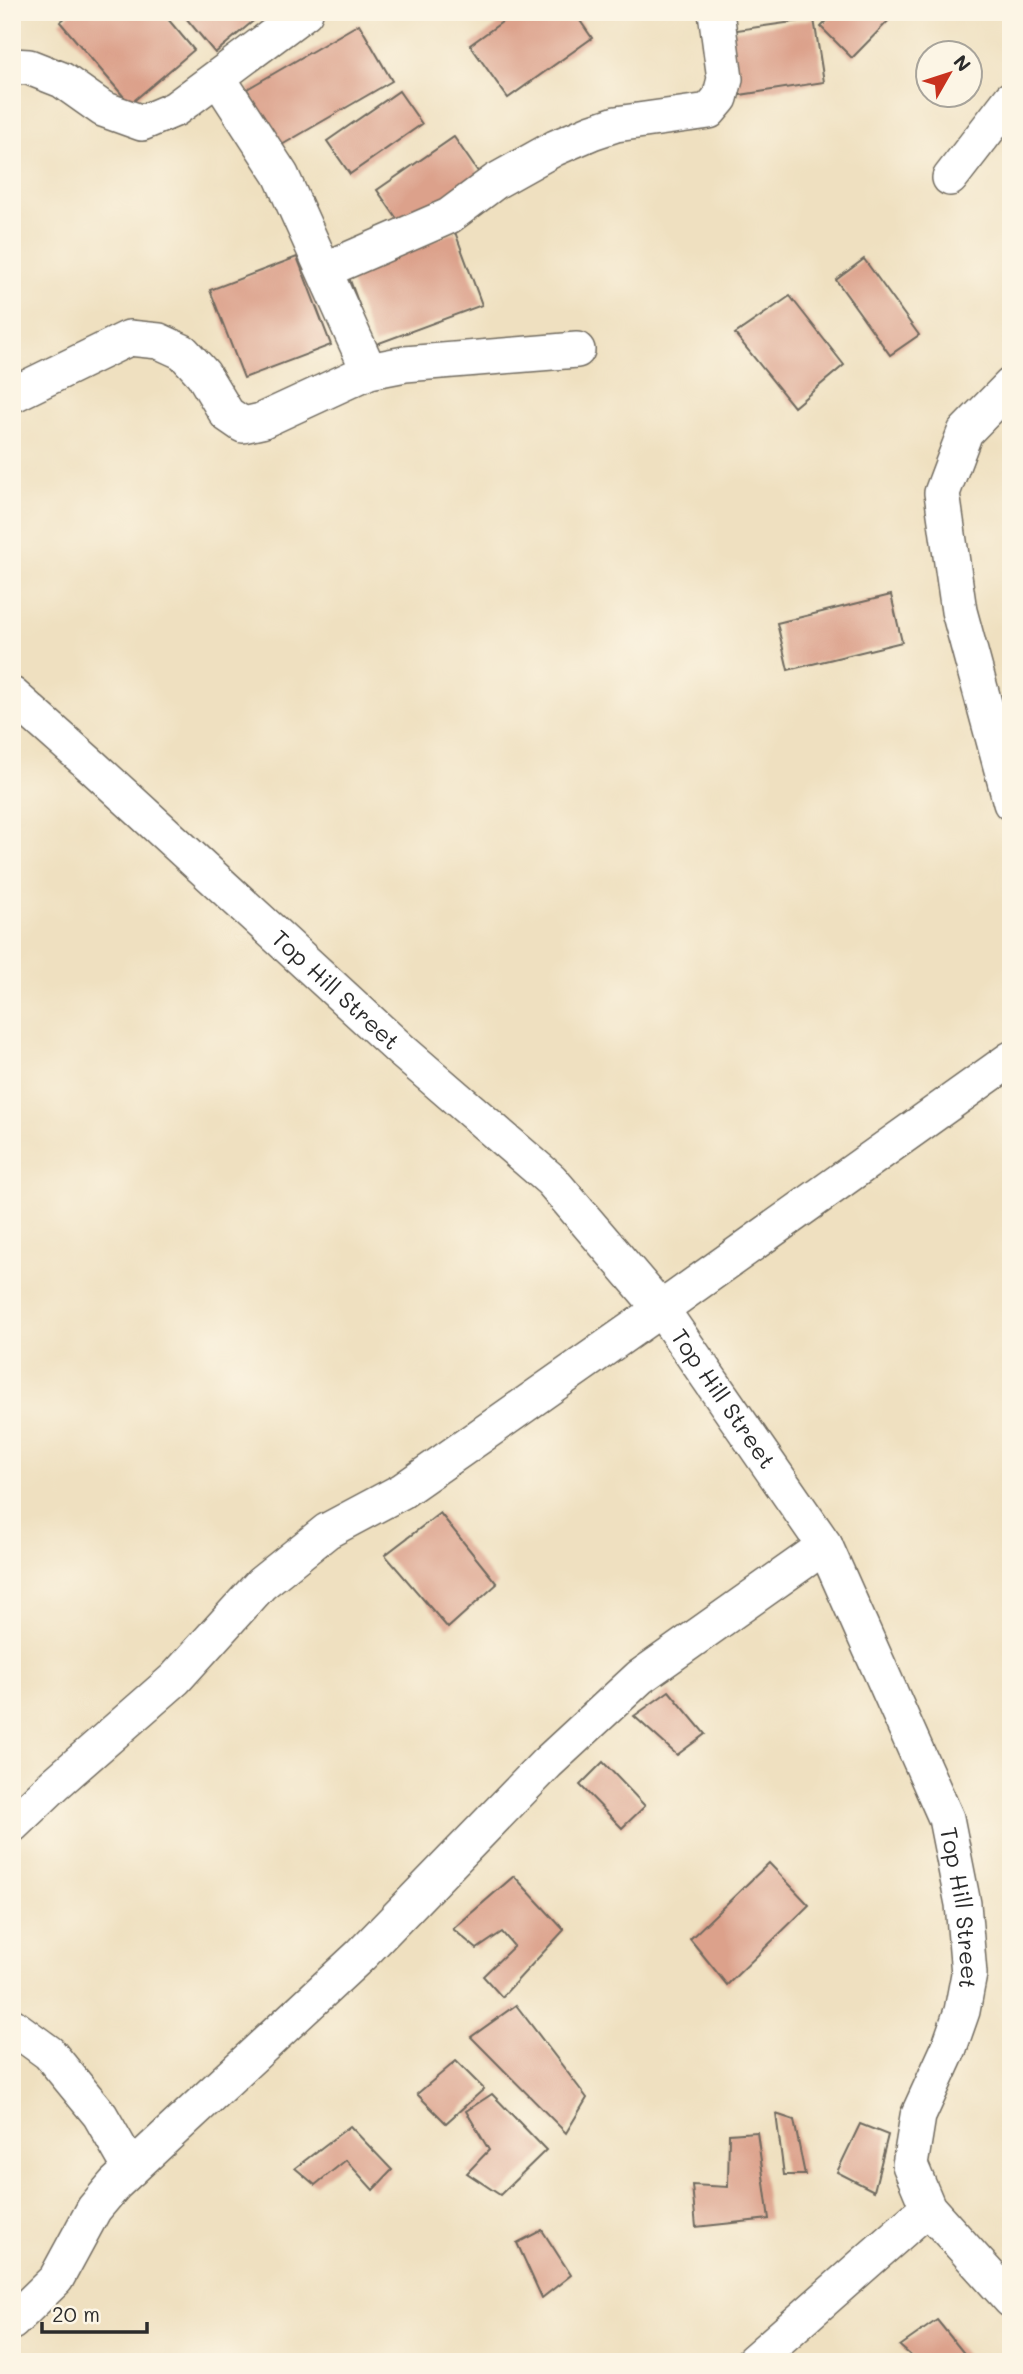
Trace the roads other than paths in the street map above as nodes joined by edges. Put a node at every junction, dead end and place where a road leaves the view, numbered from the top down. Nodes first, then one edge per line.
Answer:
1 (305, 12) edge
2 (716, 12) edge
3 (12, 66) edge
4 (218, 78) junction
5 (1011, 99) edge
6 (950, 178) dead end
7 (325, 270) junction
8 (578, 350) dead end
9 (369, 371) junction
10 (1011, 385) edge
11 (12, 395) edge
12 (12, 695) edge
13 (1011, 803) edge
14 (1011, 1059) edge
15 (661, 1309) junction
16 (824, 1546) junction
17 (12, 1825) edge
18 (12, 2026) edge
19 (131, 2169) junction
20 (928, 2207) junction
21 (1011, 2300) edge
22 (12, 2322) edge
23 (753, 2362) edge

1 - 4 street
2 - 7 street
3 - 4 street
4 - 7 street
5 - 6 street
7 - 9 street
8 - 9 street
9 - 11 street
10 - 13 street
12 - 15 street, Top Hill Street
14 - 15 street
15 - 16 street, Top Hill Street
15 - 17 street
16 - 19 street
16 - 20 street, Top Hill Street
18 - 19 street
19 - 22 street
20 - 21 street, Top Hill Street
20 - 23 street

